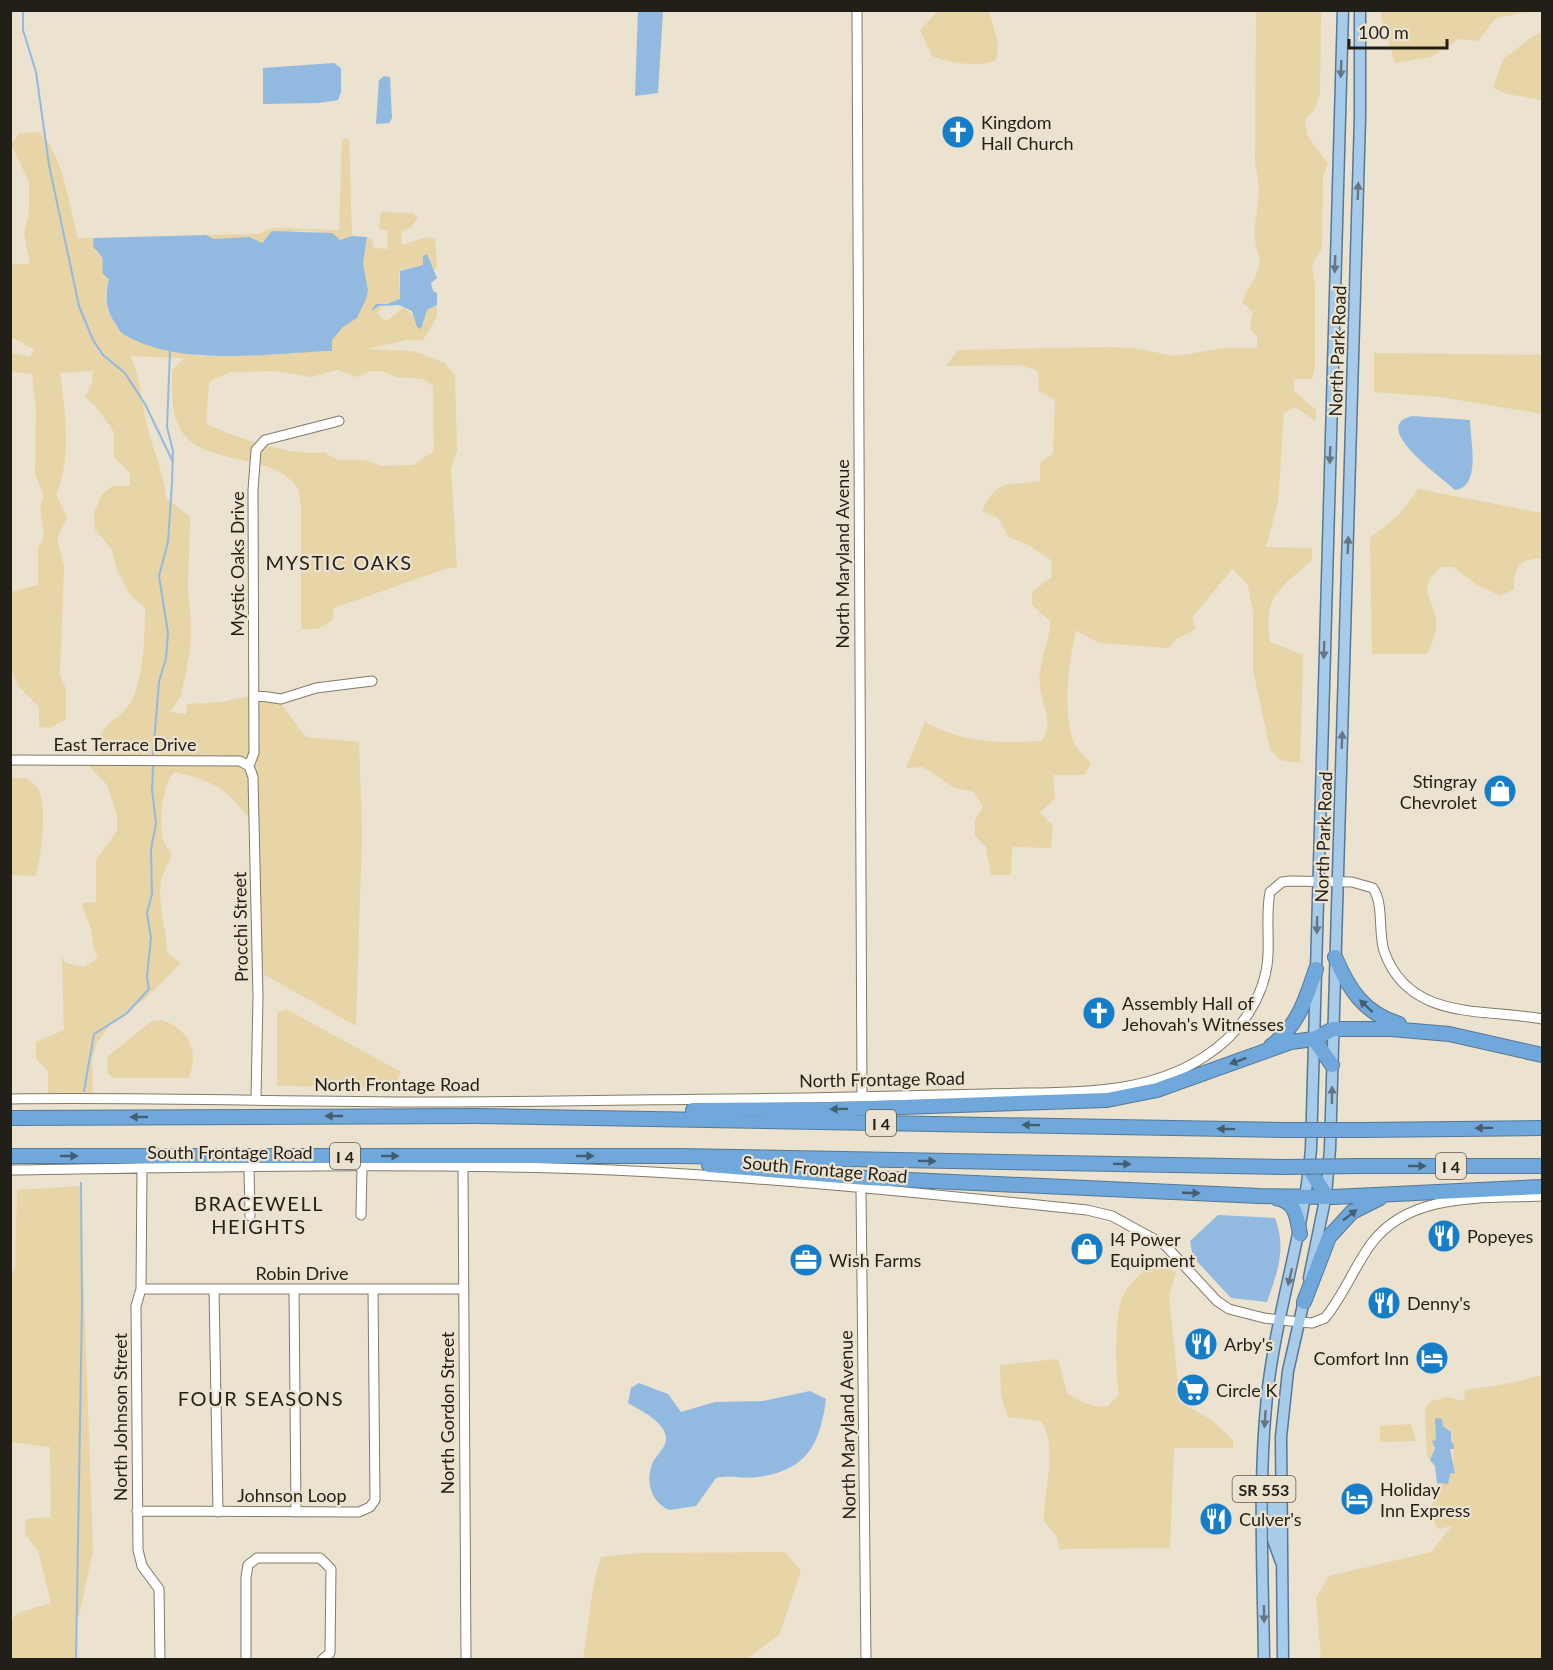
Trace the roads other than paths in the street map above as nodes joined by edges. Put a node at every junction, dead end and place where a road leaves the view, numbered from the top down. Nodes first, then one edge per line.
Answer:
1 (857, 10) edge
2 (1343, 10) edge
3 (1360, 10) edge
4 (339, 421) dead end
5 (372, 681) dead end
6 (254, 695) junction
7 (10, 760) edge
8 (244, 763) junction
9 (1318, 882) junction
10 (1337, 882) junction
11 (1335, 957) junction
12 (1316, 969) junction
13 (1542, 1018) edge
14 (1333, 1029) junction
15 (1314, 1039) junction
16 (1261, 1053) junction
17 (1542, 1053) edge
18 (1332, 1065) junction
19 (862, 1097) junction
20 (10, 1099) edge
21 (256, 1099) junction
22 (477, 1116) junction
23 (10, 1118) edge
24 (1542, 1128) edge
25 (10, 1156) edge
26 (679, 1156) junction
27 (1542, 1166) edge
28 (362, 1167) junction
29 (463, 1167) junction
30 (249, 1168) junction
31 (142, 1169) junction
32 (1309, 1169) junction
33 (10, 1170) edge
34 (1542, 1187) edge
35 (861, 1190) junction
36 (1326, 1195) junction
37 (1393, 1195) junction
38 (1259, 1196) junction
39 (1306, 1196) junction
40 (1542, 1196) edge
41 (361, 1215) dead end
42 (250, 1216) dead end
43 (1300, 1234) junction
44 (141, 1289) junction
45 (294, 1289) junction
46 (373, 1289) junction
47 (463, 1289) junction
48 (214, 1290) junction
49 (1304, 1302) junction
50 (1280, 1319) junction
51 (1299, 1322) junction
52 (1264, 1479) junction
53 (137, 1511) junction
54 (218, 1512) junction
55 (296, 1512) junction
56 (1282, 1565) junction
57 (160, 1659) edge
58 (246, 1659) edge
59 (322, 1659) edge
60 (466, 1659) edge
61 (866, 1659) edge
62 (1264, 1659) edge
63 (1283, 1659) edge

1 - 19 street, North Maryland Avenue
2 -> 9 main road, North Park Road
10 -> 3 main road, North Park Road
4 - 6 street, Mystic Oaks Drive
5 - 6 street
6 - 8 street, Mystic Oaks Drive
7 - 8 street, East Terrace Drive
8 - 21 street, Procchi Street
9 - 10 street, North Frontage Road
9 -> 12 main road, North Park Road / SR 553
9 - 19 street, North Frontage Road
10 - 11 main road, North Park Road / SR 553
10 - 13 street, North Frontage Road
11 - 14 main road, North Park Road / SR 553
17 -> 11 highway
12 - 15 main road, North Park Road / SR 553
12 - 16 highway
14 - 15 highway
14 - 17 highway
14 - 18 main road, North Park Road / SR 553
15 - 16 highway
15 - 18 highway
15 - 32 main road, North Park Road / SR 553
16 -> 22 highway
36 -> 18 main road, North Park Road / SR 553
19 - 21 street, North Frontage Road
20 - 21 street, North Frontage Road
22 -> 23 highway, I 4
24 -> 22 highway, I 4, bridge
25 -> 26 highway, I 4
26 -> 27 highway, I 4, bridge
26 -> 38 highway
28 - 29 street, South Frontage Road
28 - 30 street, South Frontage Road
28 - 41 street
29 - 35 street, South Frontage Road
29 - 47 street, North Gordon Street
30 - 31 street, South Frontage Road
30 - 42 street
31 - 33 street, South Frontage Road
31 - 44 street, North Johnson Street
32 - 36 highway
32 - 39 main road, North Park Road / SR 553
34 - 37 highway
35 - 50 street, South Frontage Road
35 - 61 street, North Maryland Avenue
36 - 37 highway
36 - 39 highway
36 - 49 main road, North Park Road / SR 553
49 -> 37 highway
38 - 39 highway
38 - 43 highway
39 - 43 main road, North Park Road / SR 553
40 - 51 street, South Frontage Road
43 -> 50 main road, North Park Road / SR 553
44 - 48 street, Robin Drive
44 - 53 street, North Johnson Street
45 - 46 street, Robin Drive
45 - 48 street, Robin Drive
45 - 55 street
46 - 47 street, Robin Drive
46 - 55 street, Johnson Loop
47 - 60 street, North Gordon Street
48 - 54 street
49 - 51 main road, North Park Road / SR 553
50 - 51 street, South Frontage Road
50 -> 52 main road, North Park Road / SR 553
51 - 56 main road, North Park Road / SR 553
52 - 56 main road
52 -> 62 main road, North Park Road / SR 553
53 - 54 street, Johnson Loop
53 - 57 street, North Johnson Street
54 - 55 street, Johnson Loop
56 - 63 main road, North Park Road / SR 553
58 - 59 street

